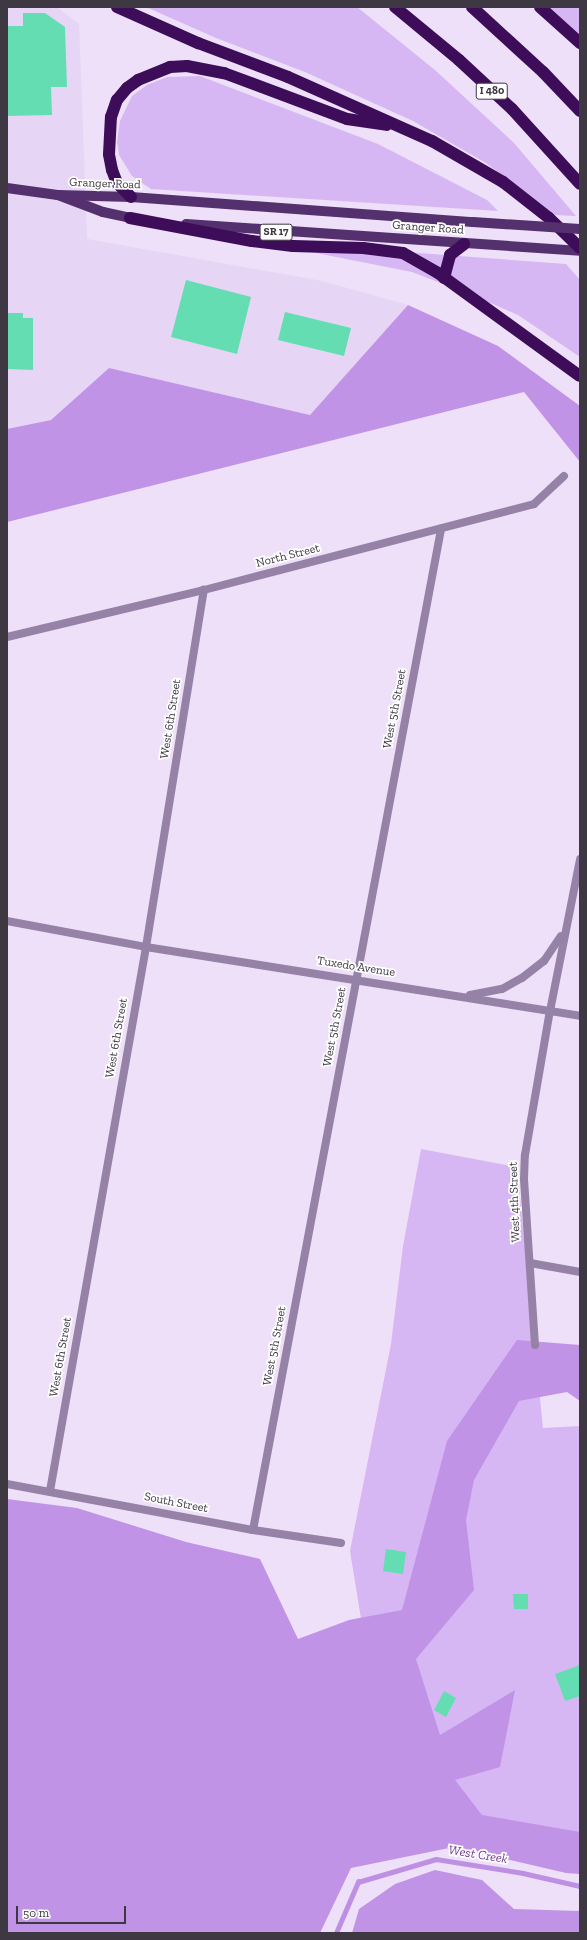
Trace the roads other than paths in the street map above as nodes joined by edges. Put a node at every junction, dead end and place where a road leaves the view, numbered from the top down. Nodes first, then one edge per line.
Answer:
1 (117, 7) edge
2 (395, 7) edge
3 (472, 7) edge
4 (540, 7) edge
5 (580, 43) edge
6 (580, 111) edge
7 (402, 127) junction
8 (580, 184) edge
9 (7, 188) edge
10 (58, 195) junction
11 (131, 197) junction
12 (130, 218) junction
13 (580, 229) edge
14 (464, 244) junction
15 (580, 248) edge
16 (580, 251) edge
17 (444, 278) junction
18 (580, 376) edge
19 (564, 476) dead end
20 (441, 529) junction
21 (204, 590) junction
22 (7, 637) edge
23 (580, 859) edge
24 (568, 920) junction
25 (7, 921) edge
26 (146, 947) junction
27 (356, 979) junction
28 (455, 995) junction
29 (550, 1011) junction
30 (580, 1016) edge
31 (530, 1263) junction
32 (580, 1272) edge
33 (535, 1345) dead end
34 (7, 1484) edge
35 (50, 1491) junction
36 (253, 1530) junction
37 (341, 1543) dead end

1 - 7 highway
2 - 8 highway, I 480
3 - 6 highway
4 - 5 highway
7 - 11 highway
7 - 15 highway
9 - 10 main road, SR 17
10 - 11 main road, Granger Road / SR 17
10 - 12 main road, Granger Road / SR 17
11 - 13 main road, Granger Road / SR 17, bridge
12 - 14 main road, Granger Road / SR 17
12 - 17 highway
14 - 16 main road, Granger Road / SR 17
14 - 17 highway
17 - 18 highway
19 - 20 street, North Street
20 - 21 street, North Street
20 - 27 street, West 5th Street
21 - 22 street, North Street
21 - 26 street, West 6th Street
23 - 24 street
24 - 28 street
24 - 29 street
25 - 26 street, Tuxedo Avenue
26 - 27 street, Tuxedo Avenue
26 - 35 street, West 6th Street
27 - 28 street, Tuxedo Avenue
27 - 36 street, West 5th Street
28 - 29 street, Tuxedo Avenue
29 - 30 street, Tuxedo Avenue
29 - 31 street, West 4th Street
31 - 32 street
31 - 33 street, West 4th Street
34 - 35 street, South Street
35 - 36 street, South Street
36 - 37 street, South Street

